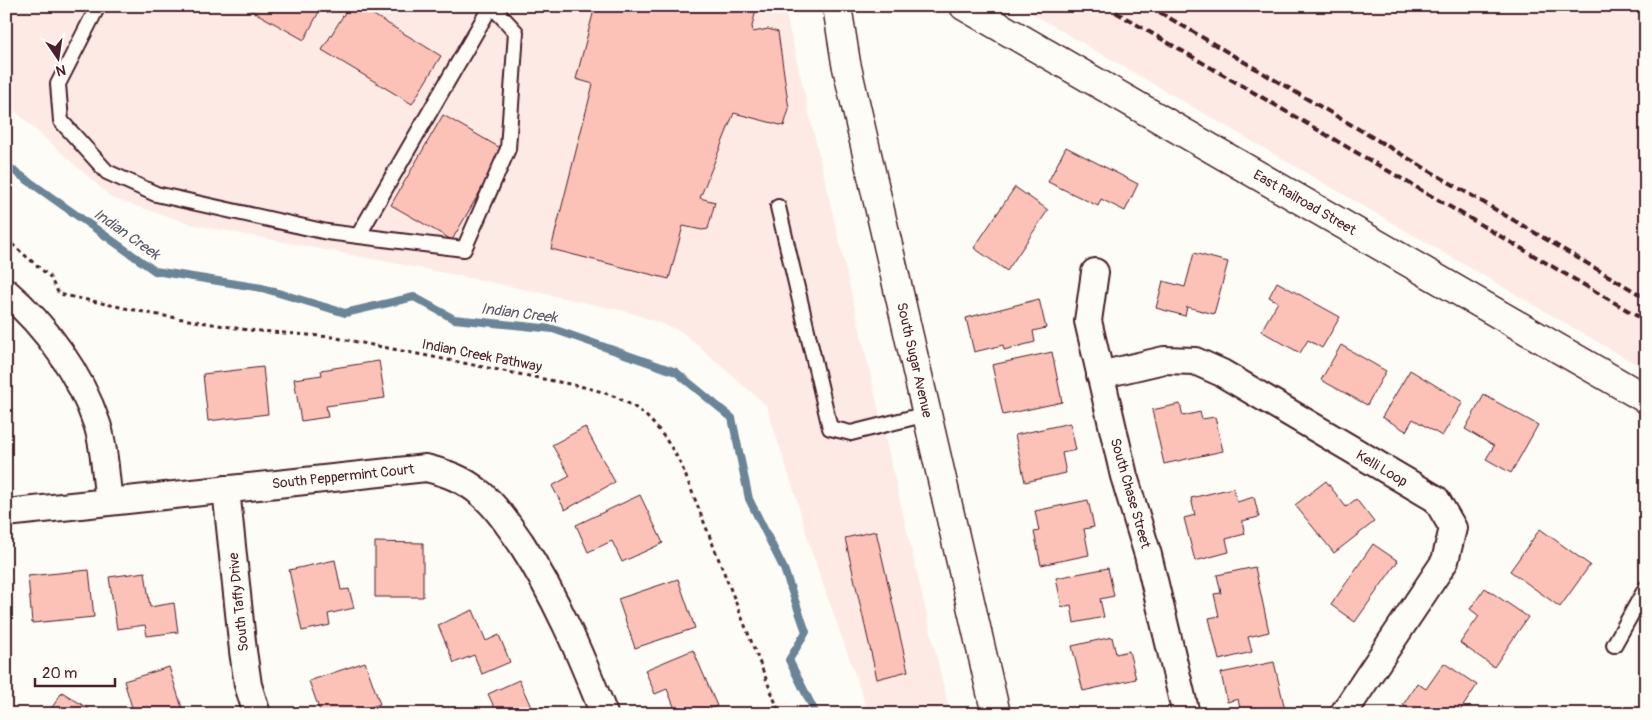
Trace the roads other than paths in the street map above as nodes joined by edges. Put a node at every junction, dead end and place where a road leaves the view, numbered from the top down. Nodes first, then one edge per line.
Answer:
1 (98, 6) edge
2 (491, 6) edge
3 (837, 6) edge
4 (964, 6) edge
5 (778, 207) dead end
6 (358, 236) junction
7 (1095, 272) dead end
8 (6, 292) edge
9 (1100, 376) junction
10 (1646, 399) edge
11 (927, 414) junction
12 (226, 489) junction
13 (109, 500) junction
14 (6, 513) edge
15 (1646, 588) edge
16 (1614, 645) dead end
17 (257, 714) edge
18 (604, 714) edge
19 (996, 714) edge
20 (1186, 714) edge
21 (1343, 714) edge

1 - 6 lane
2 - 6 lane
2 - 6 lane
3 - 11 street, South Sugar Avenue
4 - 10 street, East Railroad Street
5 - 11 lane
7 - 9 street, South Chase Street
8 - 13 street
9 - 20 street, South Chase Street
9 - 21 street, Kelli Loop
11 - 19 street, South Sugar Avenue
12 - 13 street, South Peppermint Court
12 - 17 street, South Taffy Drive
12 - 18 street, South Peppermint Court
13 - 14 street, South Peppermint Court
15 - 16 lane

